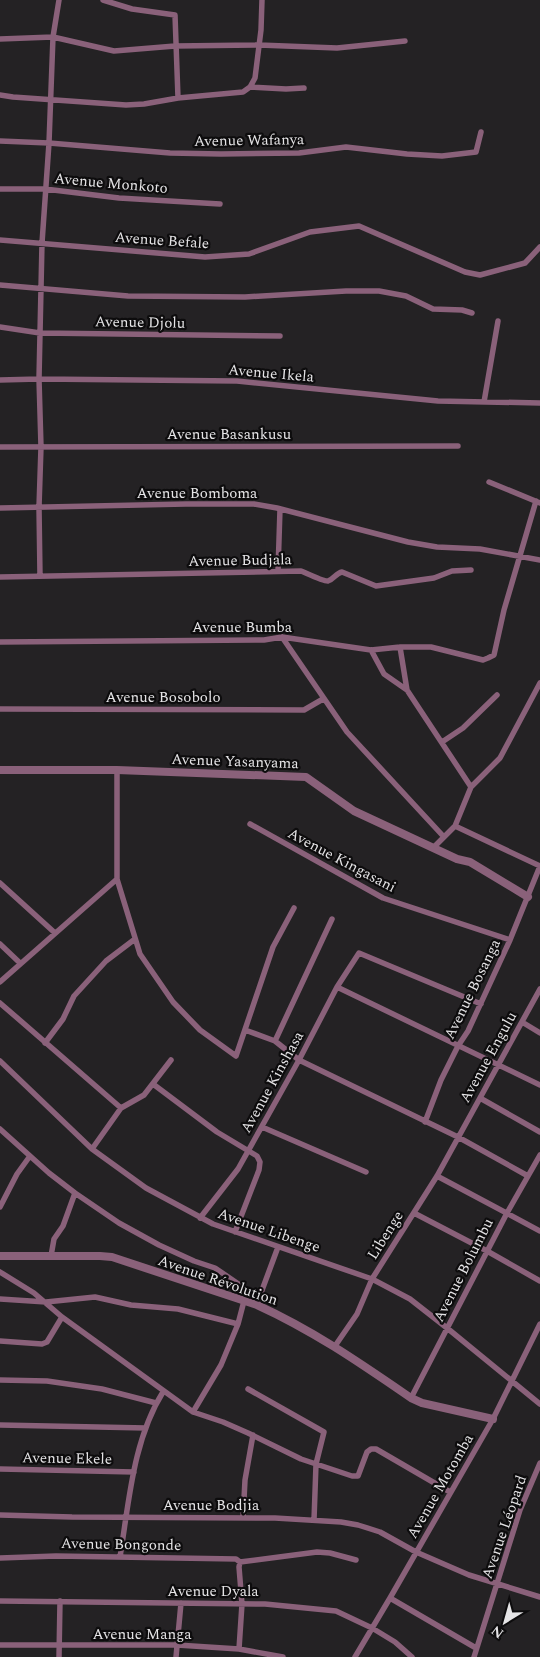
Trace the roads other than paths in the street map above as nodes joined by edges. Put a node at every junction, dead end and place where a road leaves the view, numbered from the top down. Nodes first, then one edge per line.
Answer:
1 (59, 0) edge
2 (103, 0) edge
3 (262, 0) edge
4 (52, 37) junction
5 (0, 39) edge
6 (405, 41) dead end
7 (259, 45) junction
8 (175, 46) junction
9 (250, 87) junction
10 (304, 88) dead end
11 (0, 95) edge
12 (178, 98) junction
13 (50, 99) junction
14 (481, 132) dead end
15 (0, 141) edge
16 (49, 143) junction
17 (0, 189) edge
18 (45, 189) junction
19 (220, 204) dead end
20 (0, 240) edge
21 (42, 243) junction
22 (540, 247) edge
23 (0, 285) edge
24 (41, 289) junction
25 (472, 313) dead end
26 (498, 321) dead end
27 (0, 327) edge
28 (40, 333) junction
29 (280, 336) dead end
30 (39, 379) junction
31 (0, 380) edge
32 (484, 402) junction
33 (540, 402) edge
34 (458, 446) dead end
35 (0, 447) edge
36 (41, 447) junction
37 (489, 482) dead end
38 (538, 502) edge
39 (39, 507) junction
40 (0, 508) edge
41 (280, 509) junction
42 (521, 556) junction
43 (540, 560) edge
44 (471, 570) dead end
45 (278, 571) junction
46 (40, 576) junction
47 (0, 577) edge
48 (282, 637) junction
49 (0, 642) edge
50 (400, 647) junction
51 (371, 650) junction
52 (540, 683) edge
53 (407, 690) junction
54 (496, 695) dead end
55 (323, 698) junction
56 (0, 708) edge
57 (442, 742) junction
58 (0, 770) edge
59 (117, 770) junction
60 (471, 788) junction
61 (250, 824) dead end
62 (455, 826) junction
63 (444, 837) junction
64 (433, 848) junction
65 (540, 866) edge
66 (117, 879) junction
67 (0, 883) edge
68 (528, 897) junction
69 (294, 908) dead end
70 (332, 919) dead end
71 (55, 933) junction
72 (135, 939) junction
73 (510, 940) junction
74 (0, 944) edge
75 (20, 963) junction
76 (0, 982) edge
77 (337, 987) junction
78 (540, 990) edge
79 (0, 1003) edge
80 (480, 1004) junction
81 (522, 1022) junction
82 (245, 1030) junction
83 (540, 1033) edge
84 (275, 1041) junction
85 (46, 1042) junction
86 (458, 1046) junction
87 (172, 1060) dead end
88 (299, 1060) junction
89 (0, 1062) edge
90 (498, 1065) junction
91 (153, 1084) junction
92 (540, 1085) edge
93 (480, 1098) junction
94 (121, 1108) junction
95 (425, 1122) junction
96 (262, 1127) junction
97 (540, 1132) edge
98 (1, 1133) edge
99 (458, 1137) junction
100 (92, 1149) junction
101 (249, 1150) junction
102 (540, 1155) edge
103 (30, 1156) junction
104 (366, 1172) dead end
105 (437, 1176) junction
106 (528, 1176) junction
107 (75, 1193) junction
108 (0, 1206) edge
109 (414, 1213) junction
110 (507, 1213) junction
111 (200, 1218) junction
112 (540, 1231) edge
113 (235, 1232) junction
114 (278, 1247) junction
115 (487, 1251) junction
116 (0, 1256) edge
117 (51, 1256) junction
118 (0, 1272) edge
119 (372, 1279) junction
120 (540, 1281) edge
121 (0, 1299) edge
122 (46, 1302) junction
123 (244, 1302) junction
124 (258, 1302) junction
125 (62, 1317) junction
126 (238, 1324) junction
127 (540, 1324) edge
128 (447, 1328) junction
129 (0, 1341) edge
130 (335, 1346) junction
131 (0, 1380) edge
132 (512, 1381) junction
133 (248, 1389) dead end
134 (163, 1392) junction
135 (411, 1398) junction
136 (156, 1403) junction
137 (540, 1404) edge
138 (193, 1412) junction
139 (493, 1419) junction
140 (0, 1424) edge
141 (146, 1428) junction
142 (253, 1436) junction
143 (540, 1463) edge
144 (316, 1464) junction
145 (0, 1469) edge
146 (134, 1472) junction
147 (450, 1492) junction
148 (0, 1515) edge
149 (126, 1517) junction
150 (243, 1518) junction
151 (314, 1520) junction
152 (416, 1552) junction
153 (120, 1557) junction
154 (0, 1558) edge
155 (356, 1560) dead end
156 (240, 1562) junction
157 (497, 1583) junction
158 (540, 1597) edge
159 (390, 1598) junction
160 (0, 1601) edge
161 (60, 1601) junction
162 (181, 1604) junction
163 (242, 1604) junction
164 (372, 1628) junction
165 (0, 1646) edge
166 (177, 1646) junction
167 (59, 1647) junction
168 (476, 1648) junction
169 (239, 1650) junction
170 (59, 1657) edge
171 (176, 1657) edge
172 (282, 1657) edge
173 (355, 1657) edge
174 (412, 1657) edge
175 (474, 1657) edge

1 - 4 street
2 - 8 street
3 - 7 street
4 - 5 street
4 - 8 street
4 - 13 street
6 - 7 street
7 - 8 street
7 - 9 street
8 - 12 street
9 - 10 street
9 - 12 street
11 - 13 street
12 - 13 street
13 - 16 street
14 - 16 street, Avenue Wafanya
15 - 16 street, Avenue Wafanya
16 - 18 street
17 - 18 street, Avenue Monkoto
18 - 19 street, Avenue Monkoto
18 - 21 street
20 - 21 street, Avenue Befale
21 - 22 street, Avenue Befale
21 - 24 street
23 - 24 street
24 - 25 street
24 - 28 street
26 - 32 street
27 - 28 street, Avenue Djolu
28 - 29 street, Avenue Djolu
28 - 30 street
30 - 31 street, Avenue Ikela
30 - 32 street, Avenue Ikela
30 - 36 street
32 - 33 street, Avenue Ikela
34 - 36 street, Avenue Basankusu
35 - 36 street, Avenue Basankusu
36 - 39 street
37 - 38 street
38 - 42 street
39 - 40 street, Avenue Bomboma
39 - 41 street, Avenue Bomboma
39 - 46 street
41 - 42 street, Avenue Bomboma
41 - 45 street
42 - 43 street, Avenue Bomboma
42 - 50 street, Avenue Bumba
44 - 45 street, Avenue Budjala
45 - 46 street, Avenue Budjala
46 - 47 street, Avenue Budjala
48 - 49 street, Avenue Bumba
48 - 51 street, Avenue Bumba
48 - 55 street
50 - 51 street, Avenue Bumba
50 - 53 street
51 - 53 street
52 - 60 street
53 - 57 street
54 - 57 street
55 - 56 street, Avenue Bosobolo
55 - 63 street
57 - 60 street
58 - 59 street, Avenue Yasanyama
59 - 64 street, Avenue Yasanyama
59 - 66 street
60 - 62 street
61 - 73 street, Avenue Kingasani
62 - 63 street
62 - 65 street
63 - 64 street
64 - 68 street, Avenue Yasanyama
65 - 68 street, Avenue Bosanga
66 - 71 street
66 - 72 street
67 - 71 street
68 - 73 street, Avenue Bosanga
69 - 82 street
70 - 84 street
71 - 75 street
72 - 82 street
72 - 85 street
73 - 80 street, Avenue Bosanga
74 - 75 street
75 - 76 street
77 - 80 street, Avenue Kinshasa
77 - 86 street
77 - 88 street, Avenue Kinshasa
78 - 81 street, Avenue Engulu
79 - 85 street
80 - 86 street, Avenue Bosanga
81 - 83 street
81 - 90 street, Avenue Engulu
82 - 84 street
84 - 88 street
85 - 94 street
86 - 90 street
86 - 95 street, Avenue Bosanga
87 - 91 street
88 - 95 street
88 - 96 street, Avenue Kinshasa
89 - 100 street, Avenue Libenge
90 - 92 street
90 - 93 street, Avenue Engulu
91 - 94 street
91 - 101 street
93 - 97 street
93 - 99 street, Avenue Engulu
94 - 100 street
95 - 99 street
96 - 101 street, Avenue Kinshasa
96 - 104 street
98 - 103 street
99 - 105 street, Libenge
99 - 106 street
100 - 111 street, Avenue Libenge
101 - 111 street, Avenue Kinshasa
101 - 113 street
102 - 106 street, Avenue Bolumbu
103 - 107 street
103 - 108 street
105 - 109 street, Libenge
105 - 110 street
106 - 110 street, Avenue Bolumbu
107 - 117 street
107 - 124 street
109 - 115 street
109 - 119 street, Libenge
110 - 112 street
110 - 115 street, Avenue Bolumbu
111 - 113 street, Avenue Libenge
113 - 114 street, Avenue Libenge
114 - 119 street, Avenue Libenge
114 - 124 street
115 - 120 street
115 - 128 street, Avenue Bolumbu
116 - 117 street, Avenue Révolution
117 - 123 street, Avenue Révolution
118 - 122 street
119 - 128 street, Avenue Libenge
119 - 130 street, Libenge
121 - 122 street
122 - 125 street
122 - 126 street
123 - 124 street, Avenue Révolution
123 - 126 street
124 - 130 street, Avenue Révolution
125 - 129 street
125 - 134 street
126 - 138 street
127 - 132 street, Avenue Motomba
128 - 132 street, Avenue Libenge
128 - 135 street, Avenue Bolumbu
130 - 135 street, Avenue Révolution
131 - 136 street
132 - 137 street, Avenue Libenge
132 - 139 street, Avenue Motomba
133 - 144 street
134 - 136 street
134 - 138 street
135 - 139 street, Avenue Révolution
136 - 141 street
138 - 142 street
139 - 147 street, Avenue Motomba
140 - 141 street
141 - 146 street
142 - 144 street
142 - 150 street
143 - 157 street, Avenue Léopard
144 - 147 street
144 - 151 street
145 - 146 street, Avenue Ekele
146 - 149 street
147 - 152 street, Avenue Motomba
148 - 149 street, Avenue Bodjia
149 - 150 street, Avenue Bodjia
149 - 153 street
150 - 151 street, Avenue Bodjia
151 - 152 street, Avenue Bodjia
152 - 157 street, Avenue Bodjia
152 - 159 street, Avenue Motomba
153 - 154 street, Avenue Bongonde
153 - 156 street, Avenue Bongonde
155 - 156 street, Avenue Bongonde
156 - 163 street
157 - 158 street, Avenue Bodjia
157 - 168 street, Avenue Léopard
159 - 164 street, Avenue Motomba
159 - 168 street
160 - 161 street, Avenue Dyala
161 - 162 street, Avenue Dyala
161 - 167 street
162 - 163 street, Avenue Dyala
162 - 166 street
163 - 164 street, Avenue Dyala
163 - 169 street
164 - 173 street, Avenue Motomba
164 - 174 street, Avenue Dyala
165 - 167 street, Avenue Manga
166 - 167 street, Avenue Manga
166 - 169 street, Avenue Manga
166 - 171 street
167 - 170 street
168 - 175 street, Avenue Léopard
169 - 172 street, Avenue Manga

